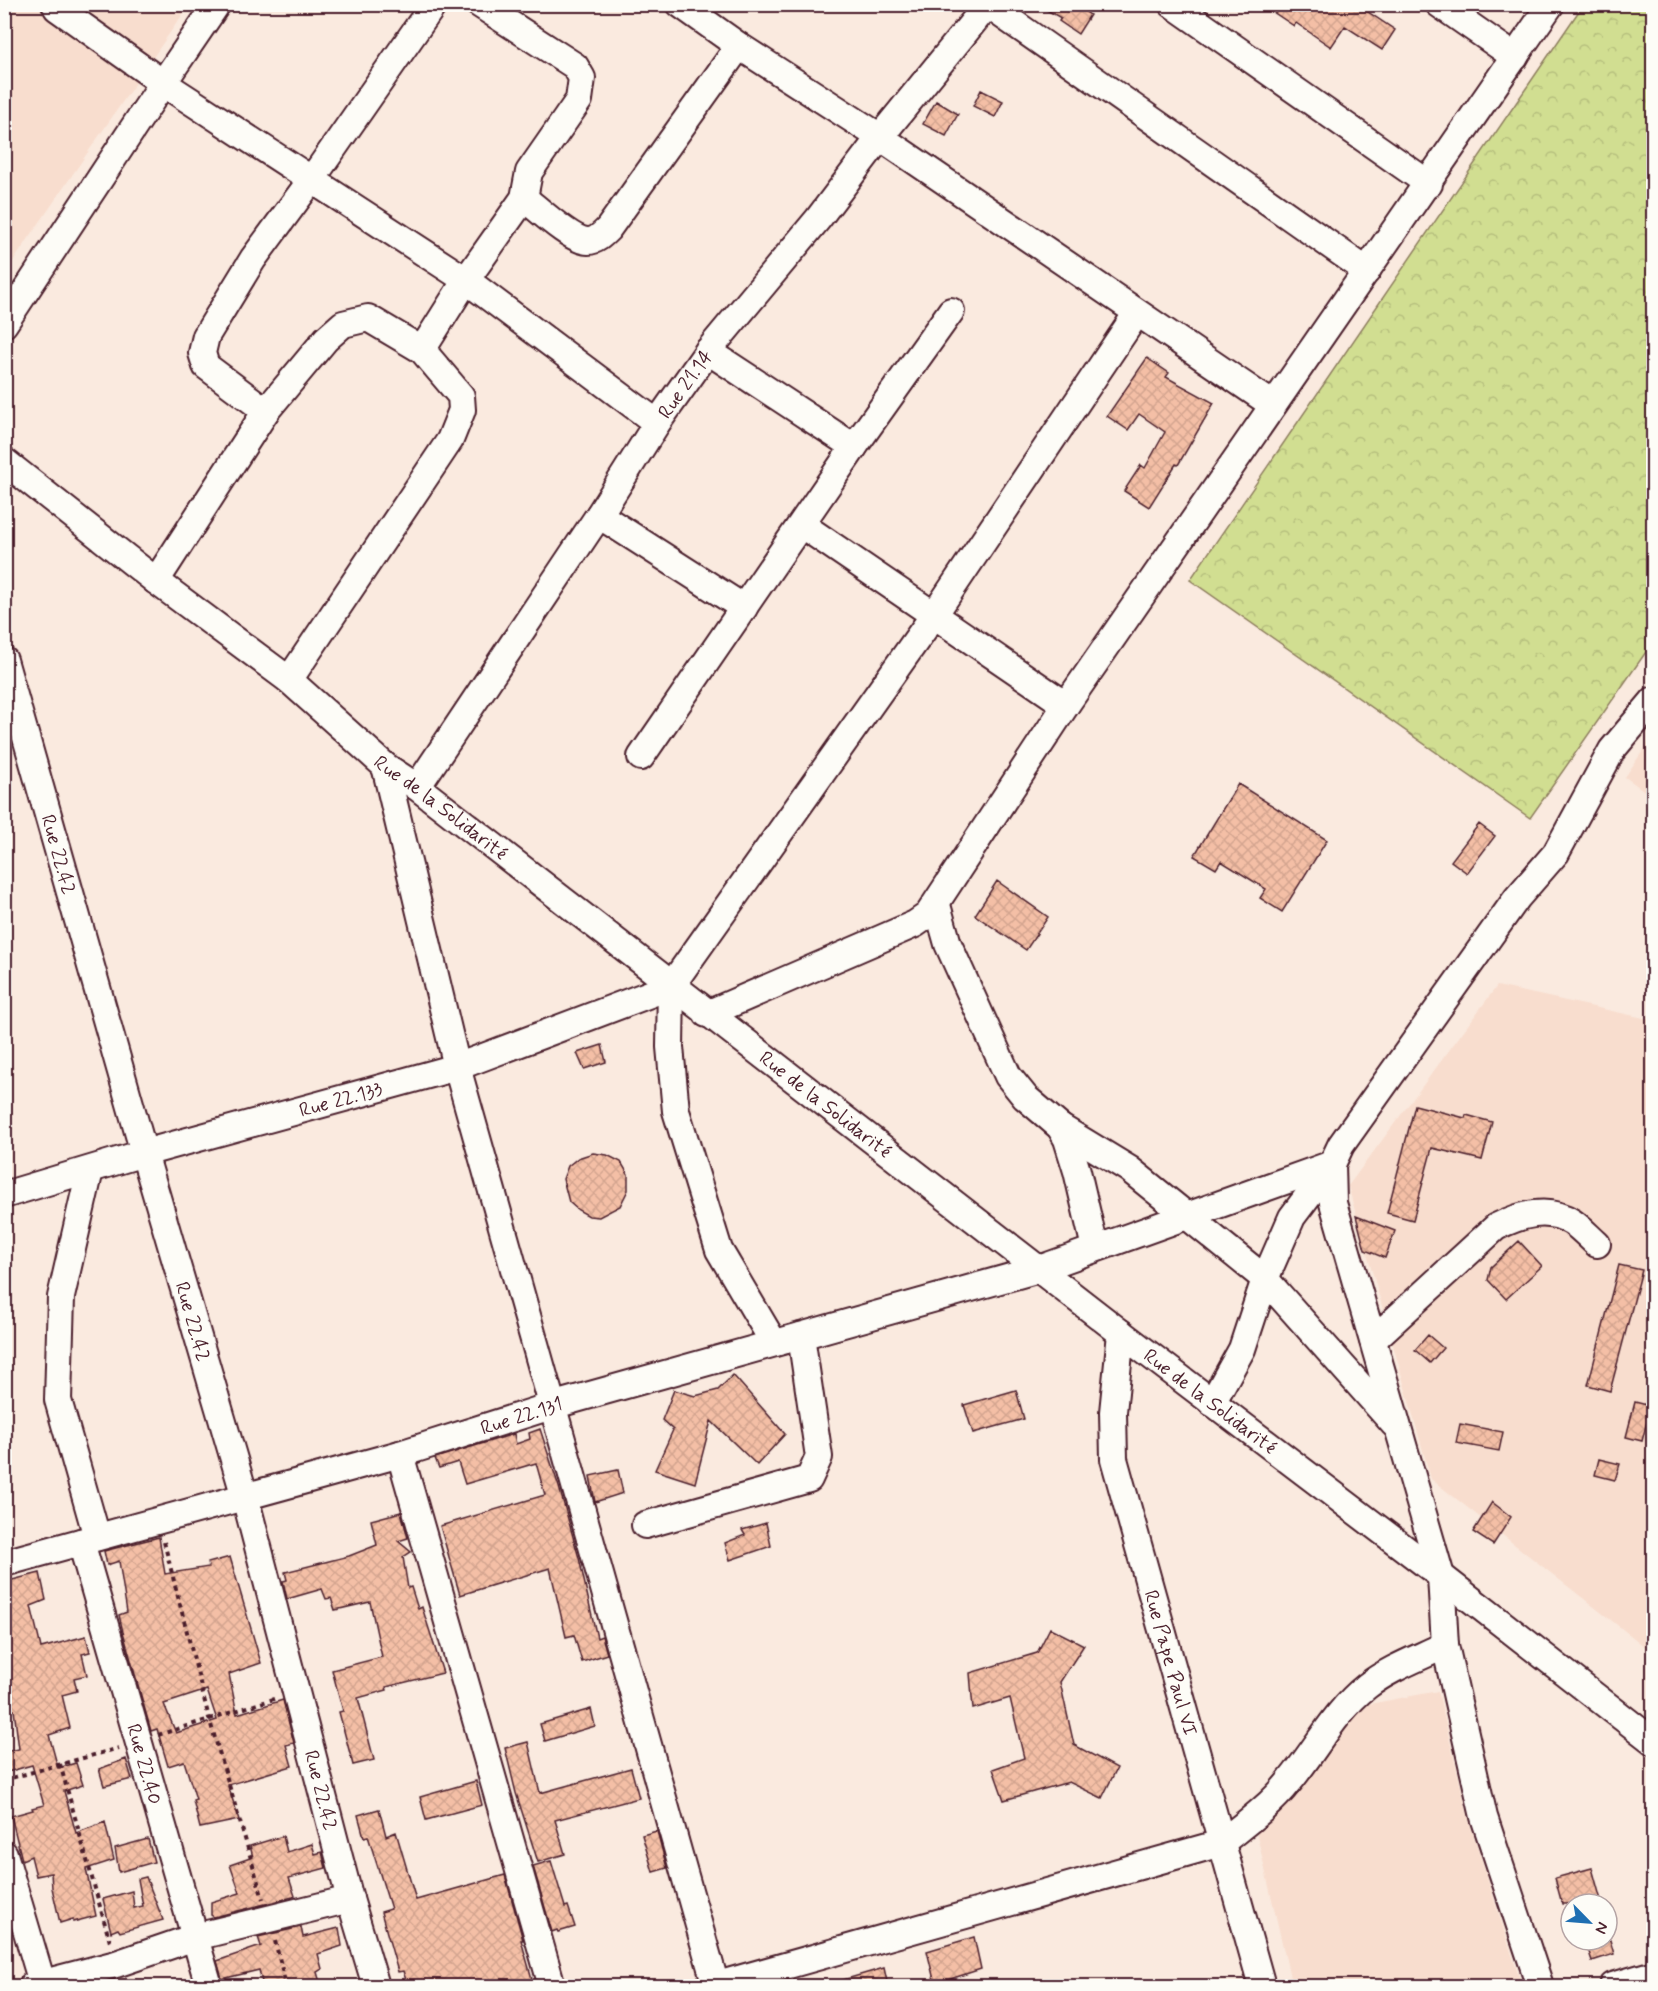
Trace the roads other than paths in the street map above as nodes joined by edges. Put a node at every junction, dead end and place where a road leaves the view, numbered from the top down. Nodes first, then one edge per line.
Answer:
1 (55, 4) edge
2 (217, 4) edge
3 (435, 4) edge
4 (479, 4) edge
5 (680, 4) edge
6 (1172, 4) edge
7 (1439, 4) edge
8 (1551, 4) edge
9 (988, 5) edge
10 (739, 46) junction
11 (1515, 57) junction
12 (163, 83) junction
13 (880, 137) junction
14 (312, 179) junction
15 (1429, 183) junction
16 (525, 198) junction
17 (1367, 271) junction
18 (466, 280) junction
19 (951, 311) dead end
20 (1137, 313) junction
21 (4, 324) edge
22 (422, 350) junction
23 (708, 351) junction
24 (1274, 405) junction
25 (266, 411) junction
26 (657, 423) junction
27 (854, 447) junction
28 (4, 461) edge
29 (599, 515) junction
30 (802, 525) junction
31 (156, 581) junction
32 (744, 608) junction
33 (934, 615) junction
34 (4, 660) edge
35 (289, 680) junction
36 (1653, 700) edge
37 (1066, 705) junction
38 (641, 757) dead end
39 (385, 766) junction
40 (417, 787) junction
41 (937, 905) junction
42 (671, 986) junction
43 (707, 1014) junction
44 (457, 1067) junction
45 (1060, 1127) junction
46 (144, 1153) junction
47 (1332, 1164) junction
48 (90, 1170) junction
49 (4, 1195) edge
50 (1187, 1216) junction
51 (1597, 1244) dead end
52 (1095, 1248) junction
53 (1039, 1269) junction
54 (1265, 1279) junction
55 (1121, 1333) junction
56 (801, 1336) junction
57 (1373, 1340) junction
58 (774, 1343) junction
59 (1212, 1403) junction
60 (551, 1406) junction
61 (1398, 1430) junction
62 (400, 1454) junction
63 (245, 1497) junction
64 (645, 1525) dead end
65 (89, 1540) junction
66 (4, 1563) edge
67 (1441, 1576) junction
68 (1445, 1645) junction
69 (1653, 1742) edge
70 (1221, 1843) junction
71 (4, 1854) edge
72 (350, 1899) junction
73 (195, 1937) junction
74 (1653, 1974) edge
75 (39, 1986) edge
76 (209, 1986) edge
77 (376, 1986) edge
78 (552, 1986) edge
79 (715, 1986) edge
80 (1262, 1986) edge
81 (1540, 1986) edge
82 (1613, 1986) edge

1 - 12 street
2 - 12 street
3 - 14 street
4 - 16 street
5 - 10 street
6 - 15 street
7 - 11 street
8 - 11 street
9 - 13 street, Rue 21.14
9 - 17 street
10 - 13 street
10 - 16 street
11 - 15 street
12 - 14 street
12 - 21 street
13 - 20 street
13 - 23 street, Rue 21.14
14 - 18 street
14 - 25 street
15 - 17 street
16 - 18 street
17 - 24 street
18 - 22 street
18 - 26 street
19 - 27 street
20 - 24 street
20 - 33 street
22 - 25 street
22 - 35 street
23 - 26 street, Rue 21.14
23 - 27 street
24 - 37 street
25 - 31 street
26 - 29 street, Rue 21.14
27 - 30 street
28 - 31 street, Rue de la Solidarité
29 - 32 street
29 - 40 street, Rue 21.14
30 - 32 street
30 - 33 street
31 - 35 street, Rue de la Solidarité
32 - 38 street
33 - 37 street
33 - 42 street
34 - 46 street, Rue 22.42
35 - 39 street, Rue de la Solidarité
36 - 47 street
37 - 41 street
39 - 40 street, Rue de la Solidarité
39 - 44 street
40 - 42 street, Rue de la Solidarité
41 - 43 street
41 - 45 street
42 - 43 street, Rue de la Solidarité
42 - 44 street, Rue 22.133
42 - 58 street
43 - 53 street, Rue de la Solidarité
44 - 46 street, Rue 22.133
44 - 60 street
45 - 50 street
45 - 52 street
46 - 48 street, Rue 22.133
46 - 63 street, Rue 22.42
47 - 50 street, Rue 22.131
47 - 54 street
47 - 57 street
48 - 49 street, Rue 22.133
48 - 65 street, Rue 22.40
50 - 52 street, Rue 22.131
50 - 54 street
51 - 57 street
52 - 53 street, Rue 22.131
53 - 55 street, Rue de la Solidarité
53 - 56 street, Rue 22.131
54 - 59 street
54 - 61 street
55 - 59 street, Rue de la Solidarité
55 - 70 street, Rue Pape Paul VI
56 - 58 street, Rue 22.131
56 - 64 street
57 - 61 street
58 - 60 street, Rue 22.131
59 - 67 street, Rue de la Solidarité
60 - 62 street, Rue 22.131
60 - 79 street
61 - 67 street
62 - 63 street, Rue 22.131
62 - 78 street
63 - 65 street, Rue 22.131
63 - 72 street, Rue 22.42
65 - 66 street, Rue 22.131
65 - 73 street, Rue 22.40
67 - 68 street
67 - 69 street, Rue de la Solidarité
68 - 70 street
68 - 81 street
70 - 79 street
70 - 80 street, Rue Pape Paul VI
71 - 75 street
72 - 73 street
72 - 77 street, Rue 22.42
73 - 75 street
73 - 76 street, Rue 22.40
74 - 82 street

